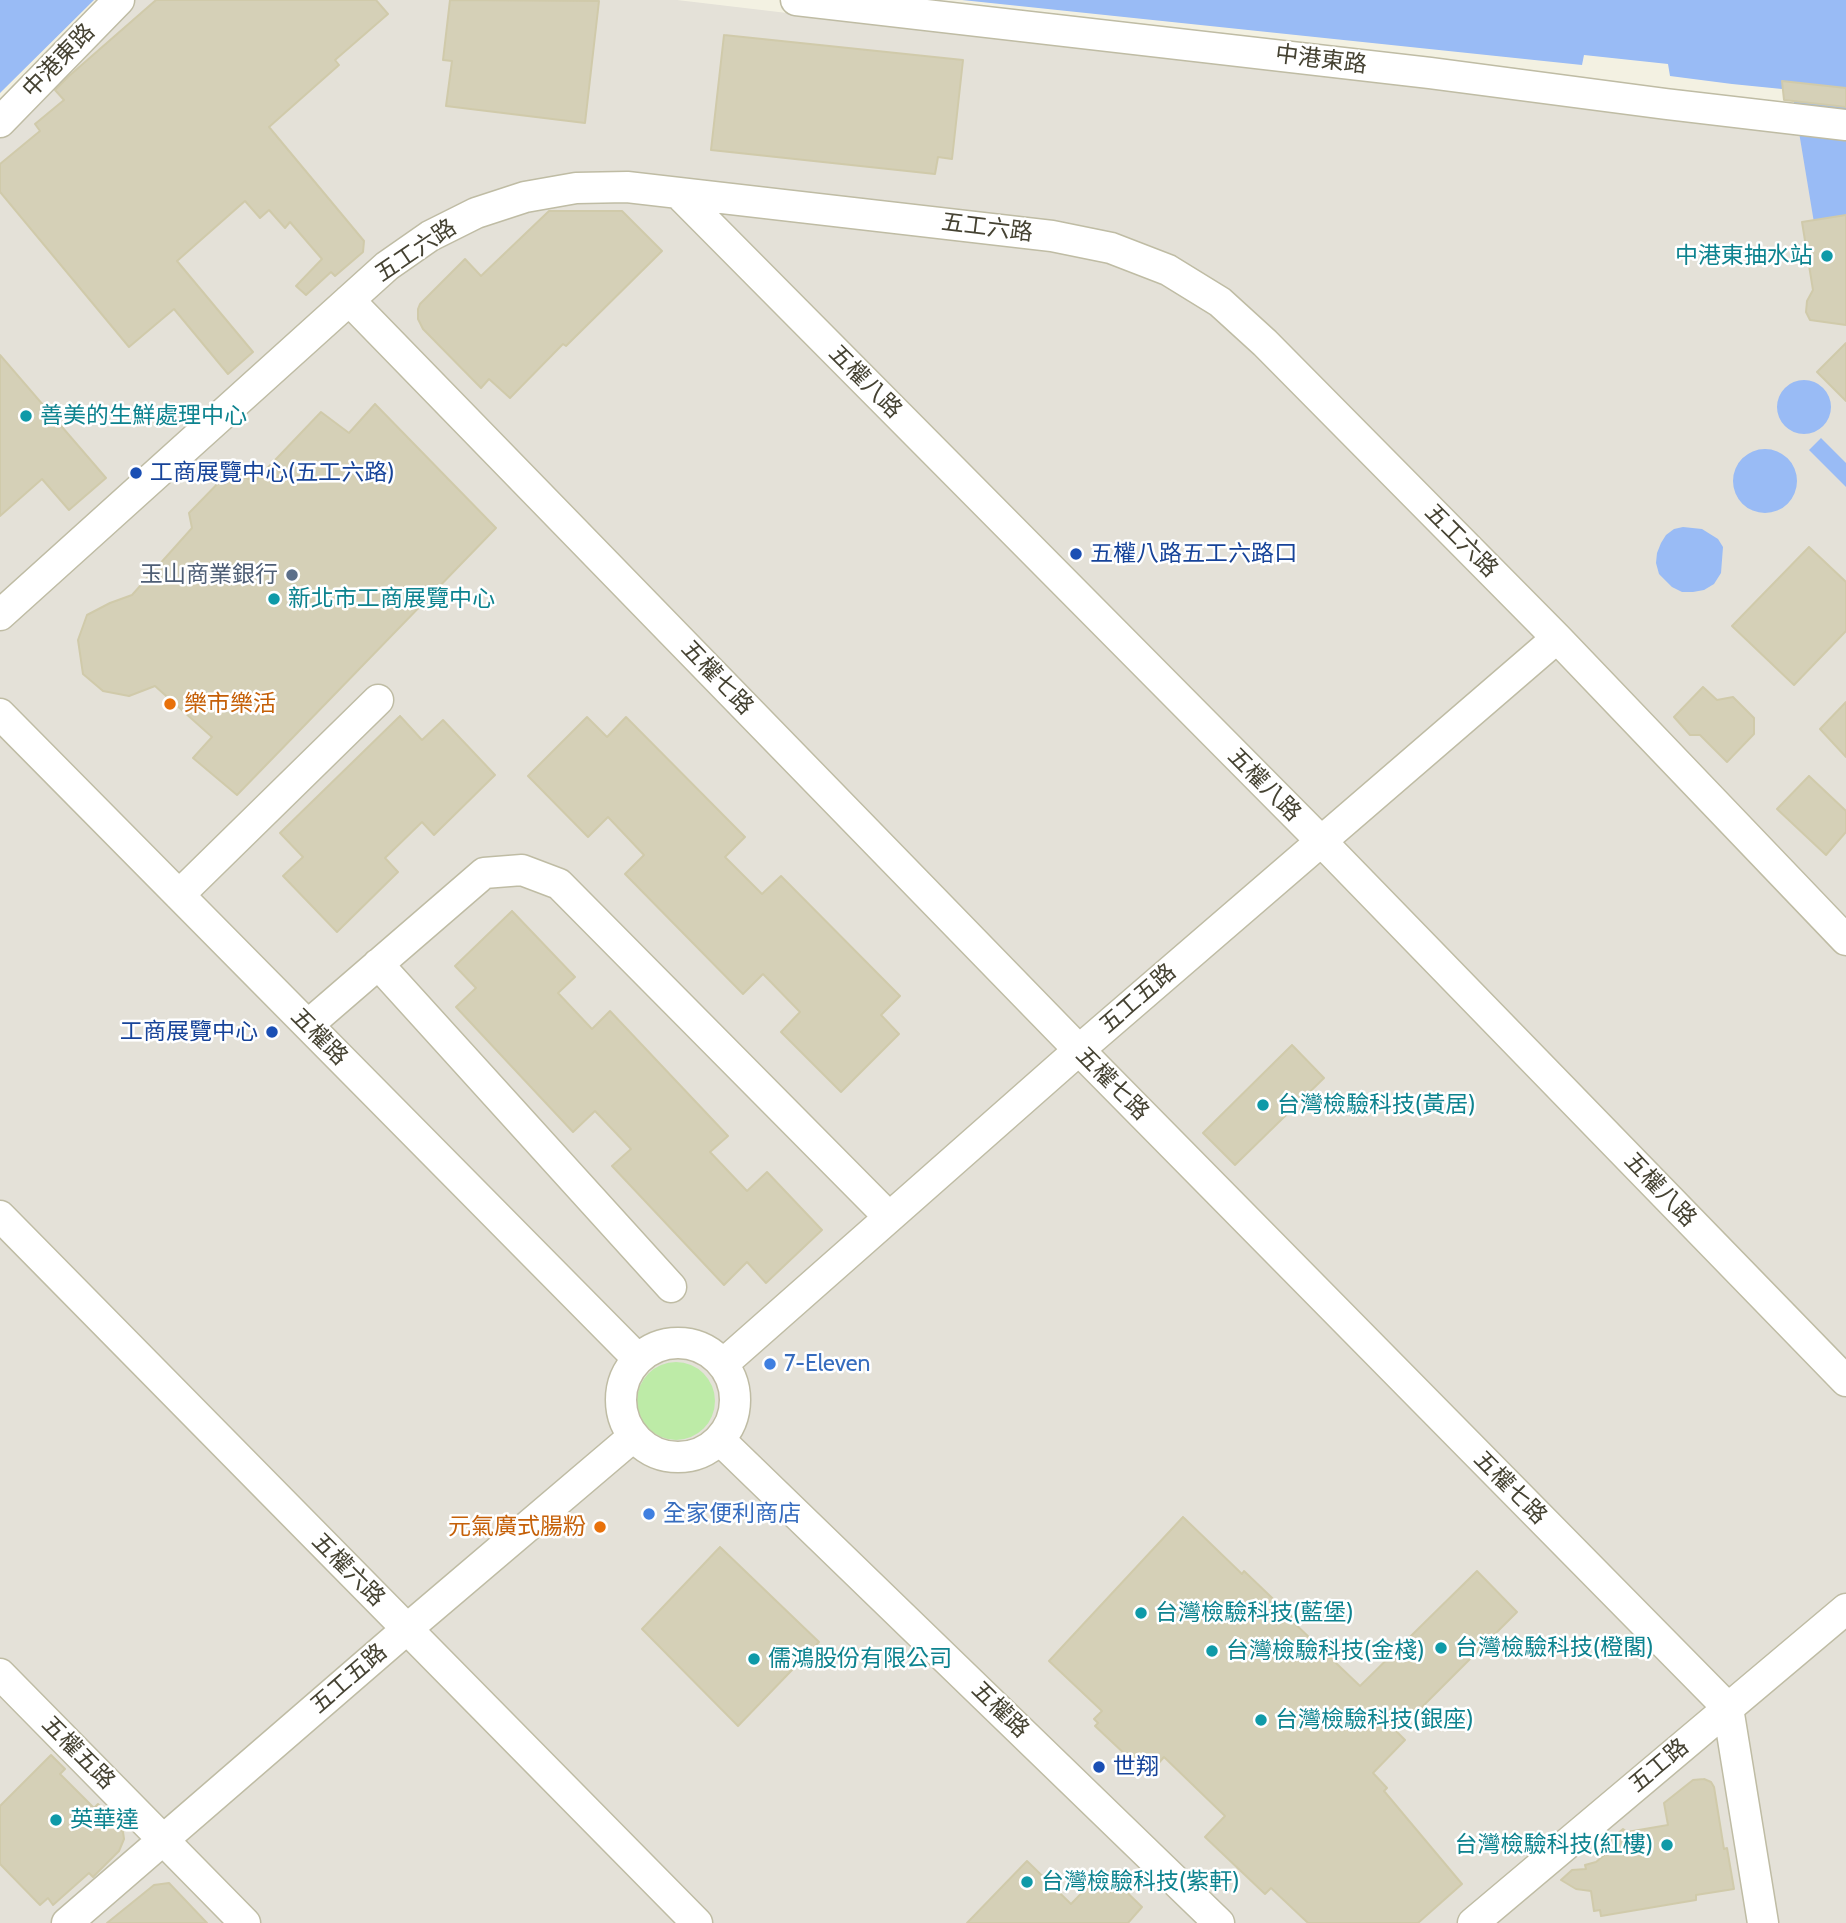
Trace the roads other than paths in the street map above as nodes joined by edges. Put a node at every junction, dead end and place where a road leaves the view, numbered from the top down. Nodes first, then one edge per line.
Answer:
1 (119, 0) edge
2 (796, 0) edge
3 (0, 121) edge
4 (1846, 125) edge
5 (678, 192) junction
6 (349, 300) junction
7 (0, 615) edge
8 (1557, 638) junction
9 (378, 700) dead end
10 (0, 714) edge
11 (1321, 841) junction
12 (179, 895) junction
13 (1846, 940) edge
14 (378, 964) junction
15 (308, 1025) junction
16 (1079, 1050) junction
17 (0, 1216) edge
18 (889, 1217) junction
19 (671, 1287) dead end
20 (638, 1359) junction
21 (723, 1364) junction
22 (1846, 1381) edge
23 (634, 1436) junction
24 (720, 1440) junction
25 (1846, 1609) edge
26 (407, 1629) junction
27 (0, 1674) edge
28 (1728, 1708) junction
29 (164, 1840) junction
30 (67, 1923) edge
31 (245, 1923) edge
32 (697, 1923) edge
33 (1219, 1923) edge
34 (1473, 1923) edge
35 (1763, 1923) edge

1 - 3 street, 中港東路
2 - 4 street, 中港東路
5 - 6 street, 五工六路
5 - 8 street, 五工六路
5 - 11 street, 五權八路
6 - 7 street, 五工六路
6 - 16 street, 五權七路
8 - 11 street, 五工五路
8 - 13 street, 五工六路
9 - 12 street
10 - 12 street, 五權路
11 - 16 street, 五工五路
11 - 22 street, 五權八路
12 - 15 street, 五權路
14 - 15 street
14 - 18 street
14 - 19 street
15 - 20 street, 五權路
16 - 18 street, 五工五路
16 - 28 street, 五權七路
17 - 26 street, 五權六路
18 - 21 street, 五工五路
20 - 21 street
20 - 23 street
21 - 24 street
23 - 24 street
23 - 26 street, 五工五路
24 - 33 street, 五權路
25 - 28 street, 五工路
26 - 29 street, 五工五路
26 - 32 street, 五權六路
27 - 29 street, 五權五路
28 - 34 street, 五工路
28 - 35 street
29 - 30 street, 五工五路
29 - 31 street, 五權五路

